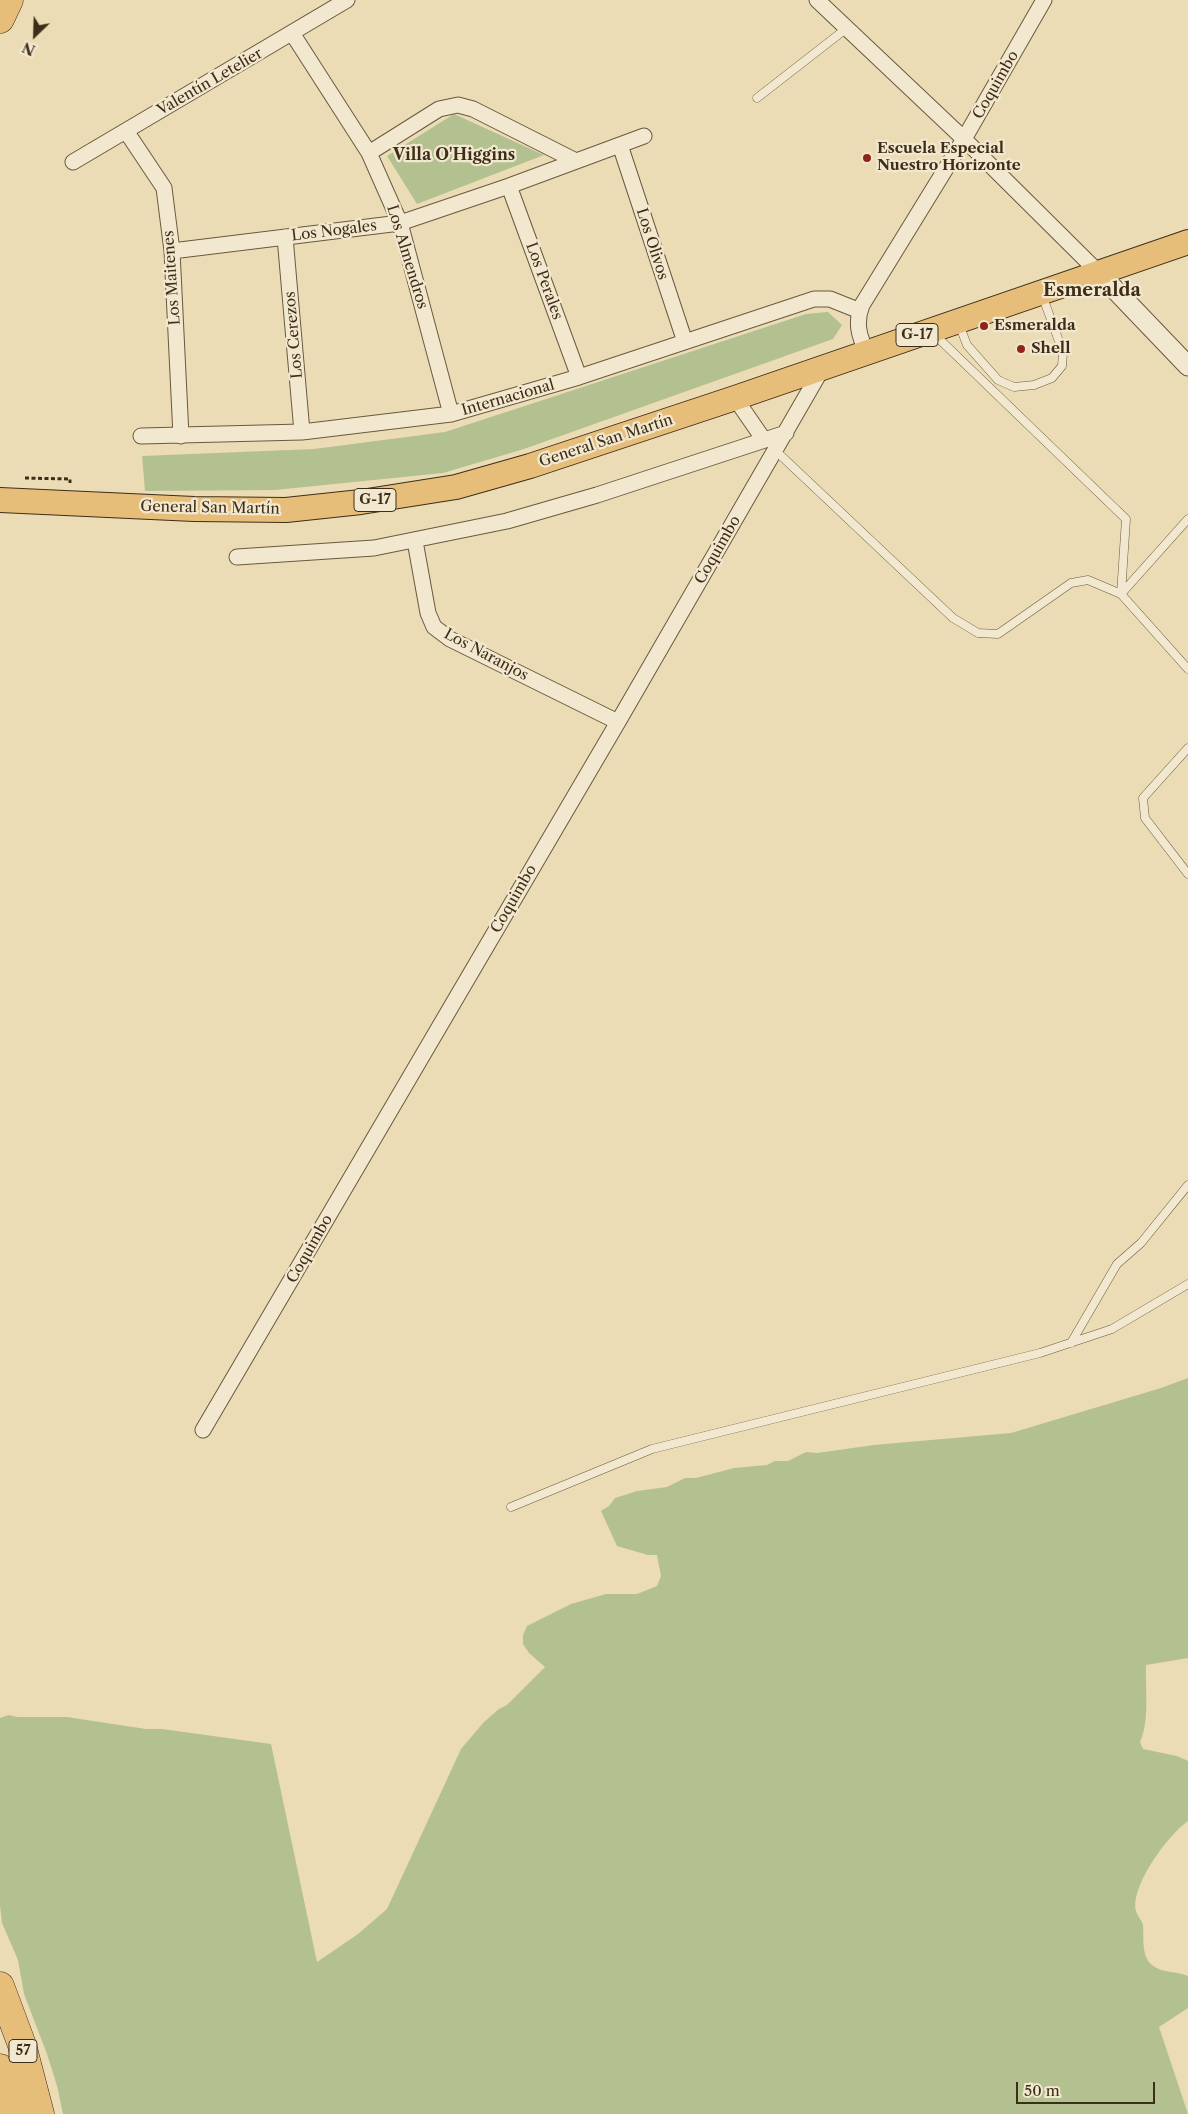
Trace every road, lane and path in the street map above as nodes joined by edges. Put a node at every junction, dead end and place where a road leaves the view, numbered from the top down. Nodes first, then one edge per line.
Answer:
1 (9, 0) edge
2 (347, 0) edge
3 (817, 0) edge
4 (1044, 0) edge
5 (0, 19) edge
6 (846, 28) junction
7 (292, 33) junction
8 (758, 98) dead end
9 (126, 130) junction
10 (644, 136) dead end
11 (964, 139) junction
12 (620, 145) junction
13 (369, 153) junction
14 (576, 161) junction
15 (73, 162) dead end
16 (509, 186) junction
17 (400, 223) junction
18 (285, 237) junction
19 (1188, 242) edge
20 (172, 251) junction
21 (1099, 273) junction
22 (1041, 293) junction
23 (860, 311) junction
24 (958, 321) junction
25 (930, 331) junction
26 (685, 342) junction
27 (867, 352) junction
28 (1188, 366) edge
29 (823, 367) junction
30 (579, 377) junction
31 (735, 398) junction
32 (451, 414) junction
33 (302, 432) junction
34 (786, 432) junction
35 (141, 436) dead end
36 (181, 436) junction
37 (764, 440) junction
38 (776, 451) junction
39 (0, 500) edge
40 (1188, 518) edge
41 (415, 541) junction
42 (237, 557) dead end
43 (1121, 594) junction
44 (1188, 669) edge
45 (618, 722) junction
46 (1188, 748) edge
47 (1188, 874) edge
48 (1188, 1185) edge
49 (1188, 1284) edge
50 (1071, 1343) junction
51 (203, 1430) dead end
52 (511, 1507) dead end
53 (0, 1986) edge
54 (0, 2068) edge
55 (13, 2114) edge
56 (40, 2114) edge

1 - 5 highway
2 - 7 street, Valentín Letelier
3 - 6 street
4 - 11 street, Coquimbo
6 - 8 lane
6 - 11 street
7 - 9 street, Valentín Letelier
7 - 13 street, Los Almendros
9 - 15 street, Valentín Letelier
9 - 20 street, Los Maitenes
10 - 12 street, Los Nogales
11 - 21 street
11 - 23 street, Coquimbo
12 - 14 street, Los Nogales
12 - 26 street, Los Olivos
13 - 14 street
13 - 17 street, Los Almendros
14 - 16 street, Los Nogales
16 - 17 street, Los Nogales
16 - 30 street, Los Perales
17 - 18 street, Los Nogales
17 - 32 street, Los Almendros
18 - 20 street, Los Nogales
18 - 33 street, Los Cerezos
19 - 21 main road, General San Martín / G-17
20 - 36 street, Los Maitenes
21 - 22 main road, General San Martín / G-17
21 - 28 street
22 - 24 main road, General San Martín / G-17
22 - 24 lane
23 - 26 street, Internacional
23 - 27 street, Coquimbo
24 - 25 main road, General San Martín / G-17
25 - 27 main road, General San Martín / G-17
25 - 43 lane
26 - 30 street, Internacional
27 - 29 main road, General San Martín / G-17
29 - 31 main road, General San Martín / G-17
29 - 34 street, Coquimbo
30 - 32 street, Internacional
31 - 37 street
31 - 39 main road, General San Martín / G-17
32 - 33 street, Internacional
33 - 36 street, Internacional
34 - 37 street
34 - 38 street, Coquimbo
35 - 36 street, Internacional
37 - 41 street
38 - 43 lane
38 - 45 street, Coquimbo
40 - 43 lane
41 - 42 street
41 - 45 street, Los Naranjos
43 - 44 lane
45 - 51 street, Coquimbo
46 - 47 lane
48 - 50 lane
49 - 50 lane
50 - 52 lane
53 - 56 highway, 57
54 - 55 highway, 57

